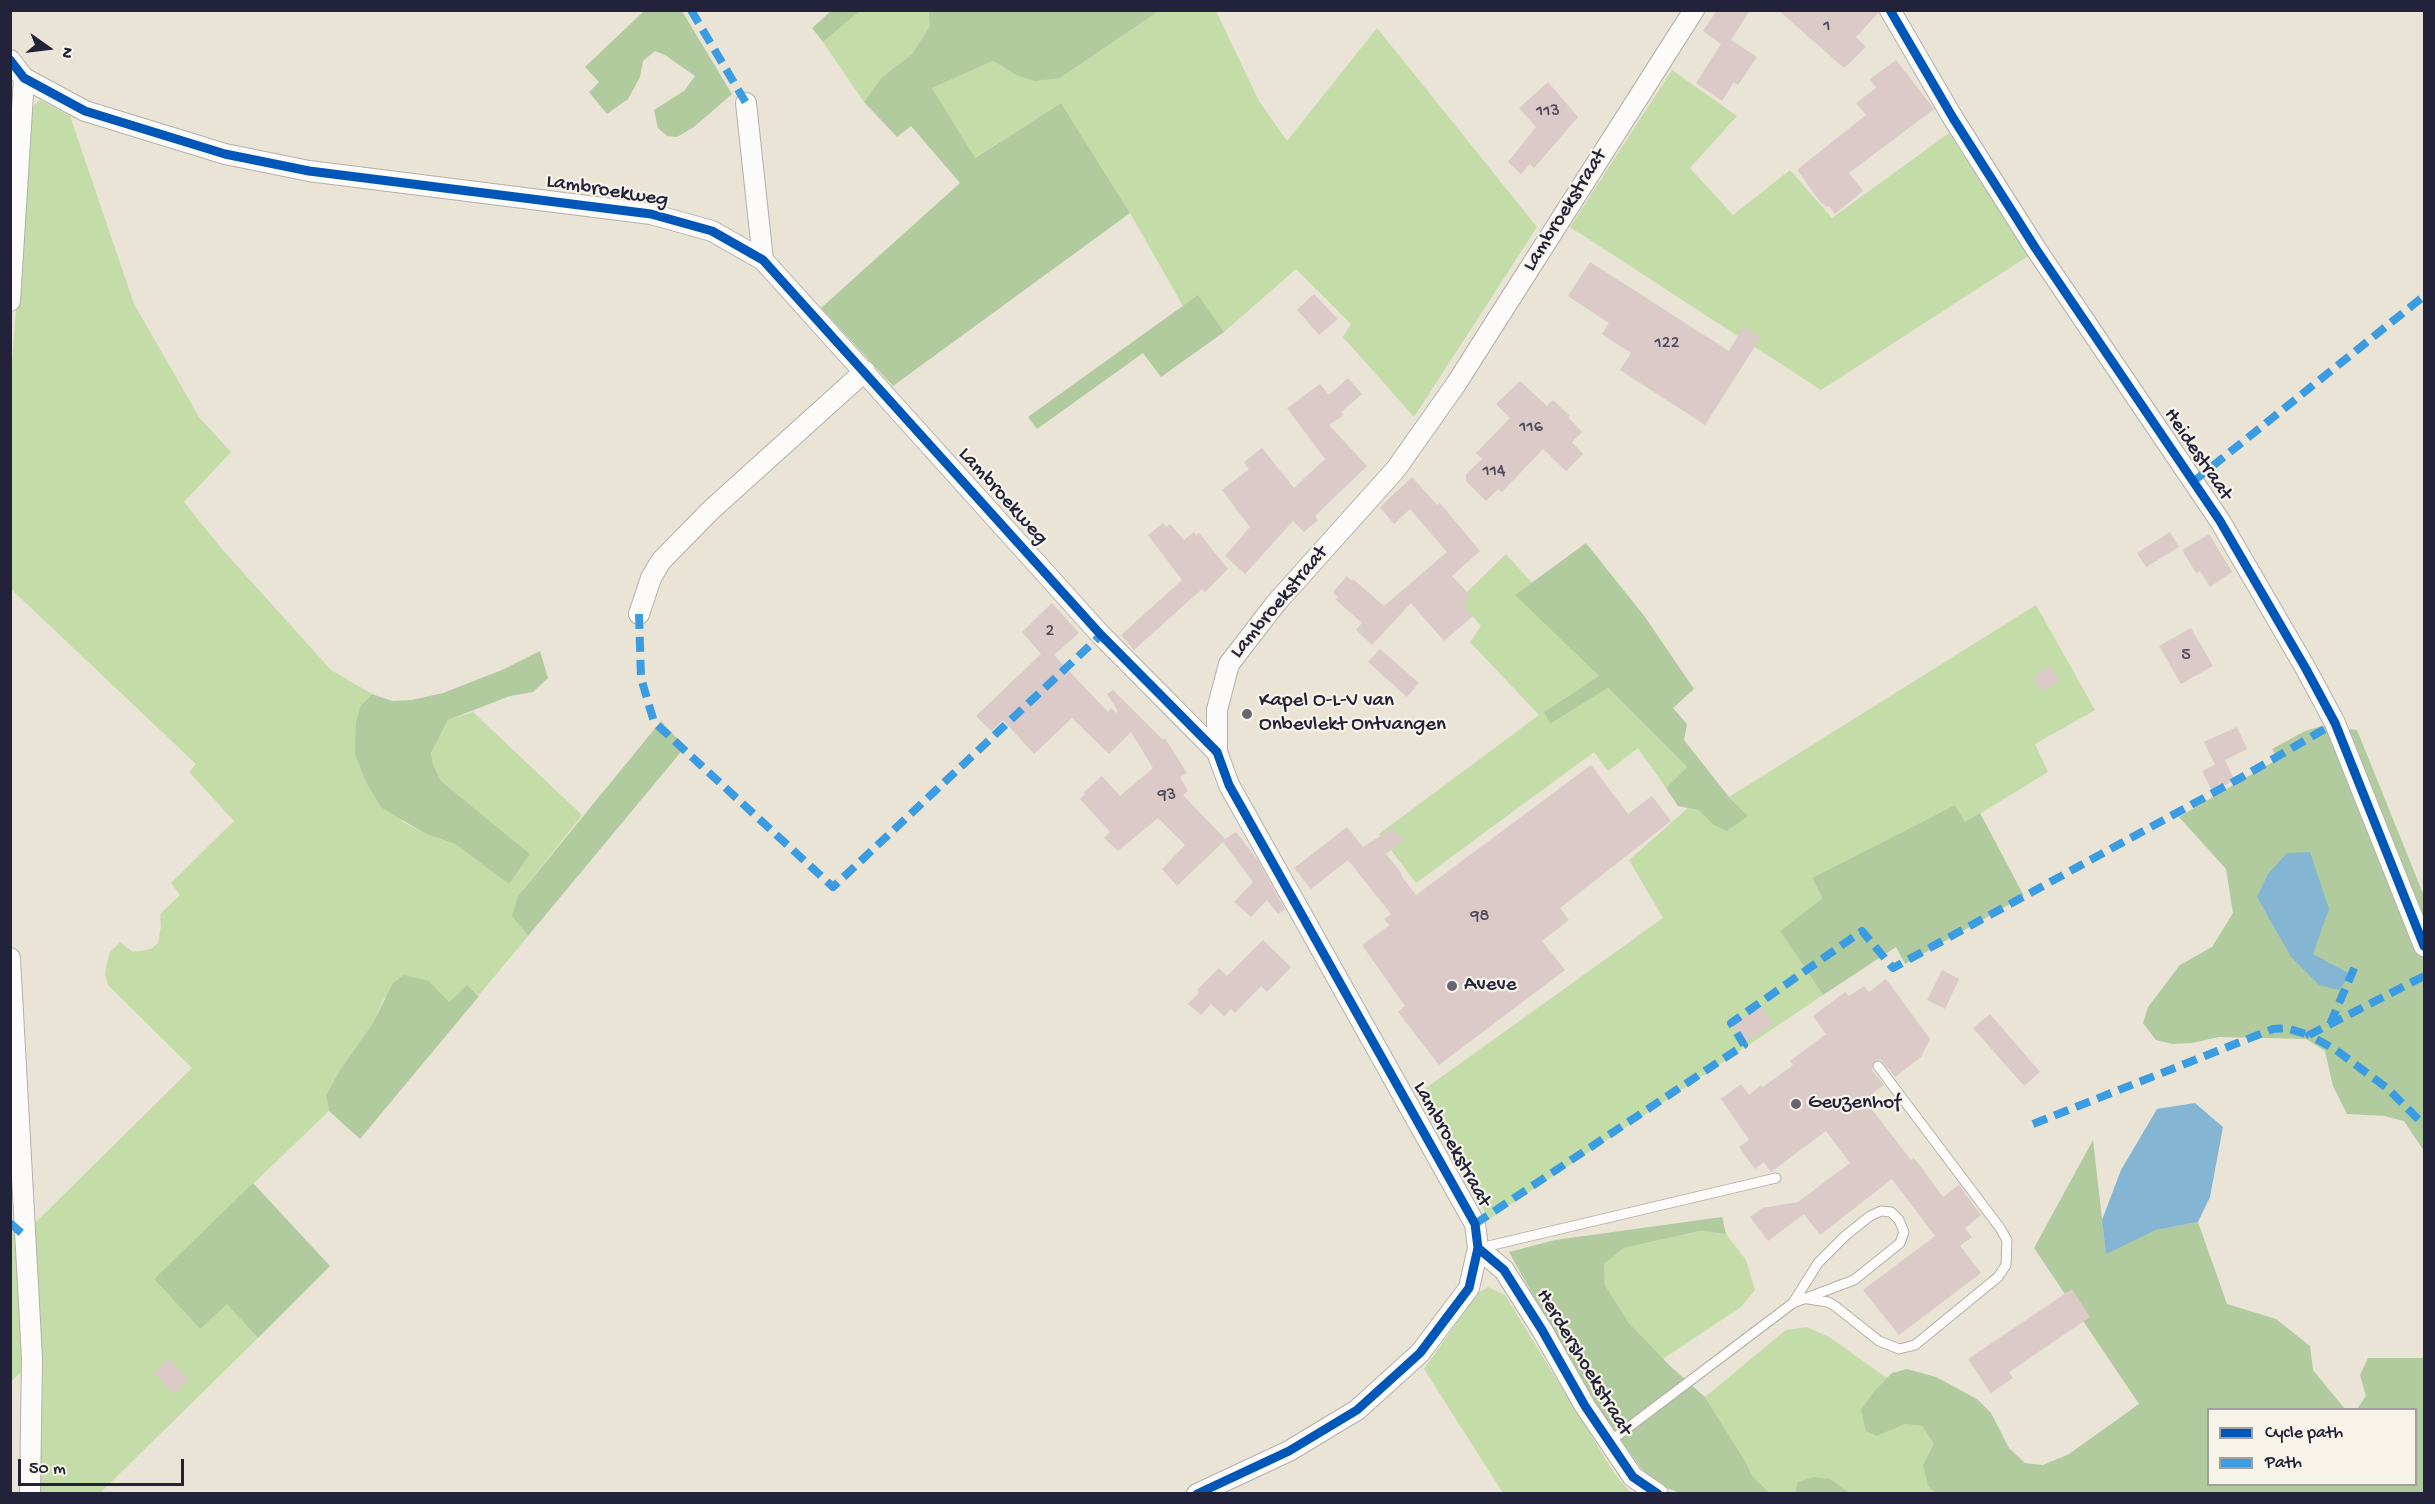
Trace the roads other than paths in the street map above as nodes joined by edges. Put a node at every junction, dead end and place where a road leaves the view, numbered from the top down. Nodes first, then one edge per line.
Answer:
1 (1694, 10) edge
2 (1890, 10) edge
3 (10, 60) edge
4 (24, 78) junction
5 (746, 103) dead end
6 (763, 260) junction
7 (10, 301) edge
8 (865, 371) junction
9 (639, 614) dead end
10 (1217, 752) junction
11 (2424, 946) edge
12 (10, 958) edge
13 (1878, 1066) dead end
14 (1776, 1178) dead end
15 (1478, 1248) junction
16 (1798, 1301) junction
17 (1609, 1442) junction
18 (30, 1494) edge
19 (1197, 1494) edge
20 (1658, 1494) edge

1 - 10 street, Lambroekstraat
2 - 11 street, Heidestraat
3 - 4 street, Lambroekweg
4 - 6 street, Lambroekweg
4 - 7 street
5 - 6 street
6 - 8 street, Lambroekweg
8 - 9 street
8 - 10 street, Lambroekweg
10 - 15 street, Lambroekstraat
12 - 18 street
13 - 16 lane
14 - 15 lane
15 - 17 street, Herdershoekstraat
15 - 19 street, Lambroekstraat
16 - 16 lane
16 - 17 lane
17 - 20 street, Herdershoekstraat

